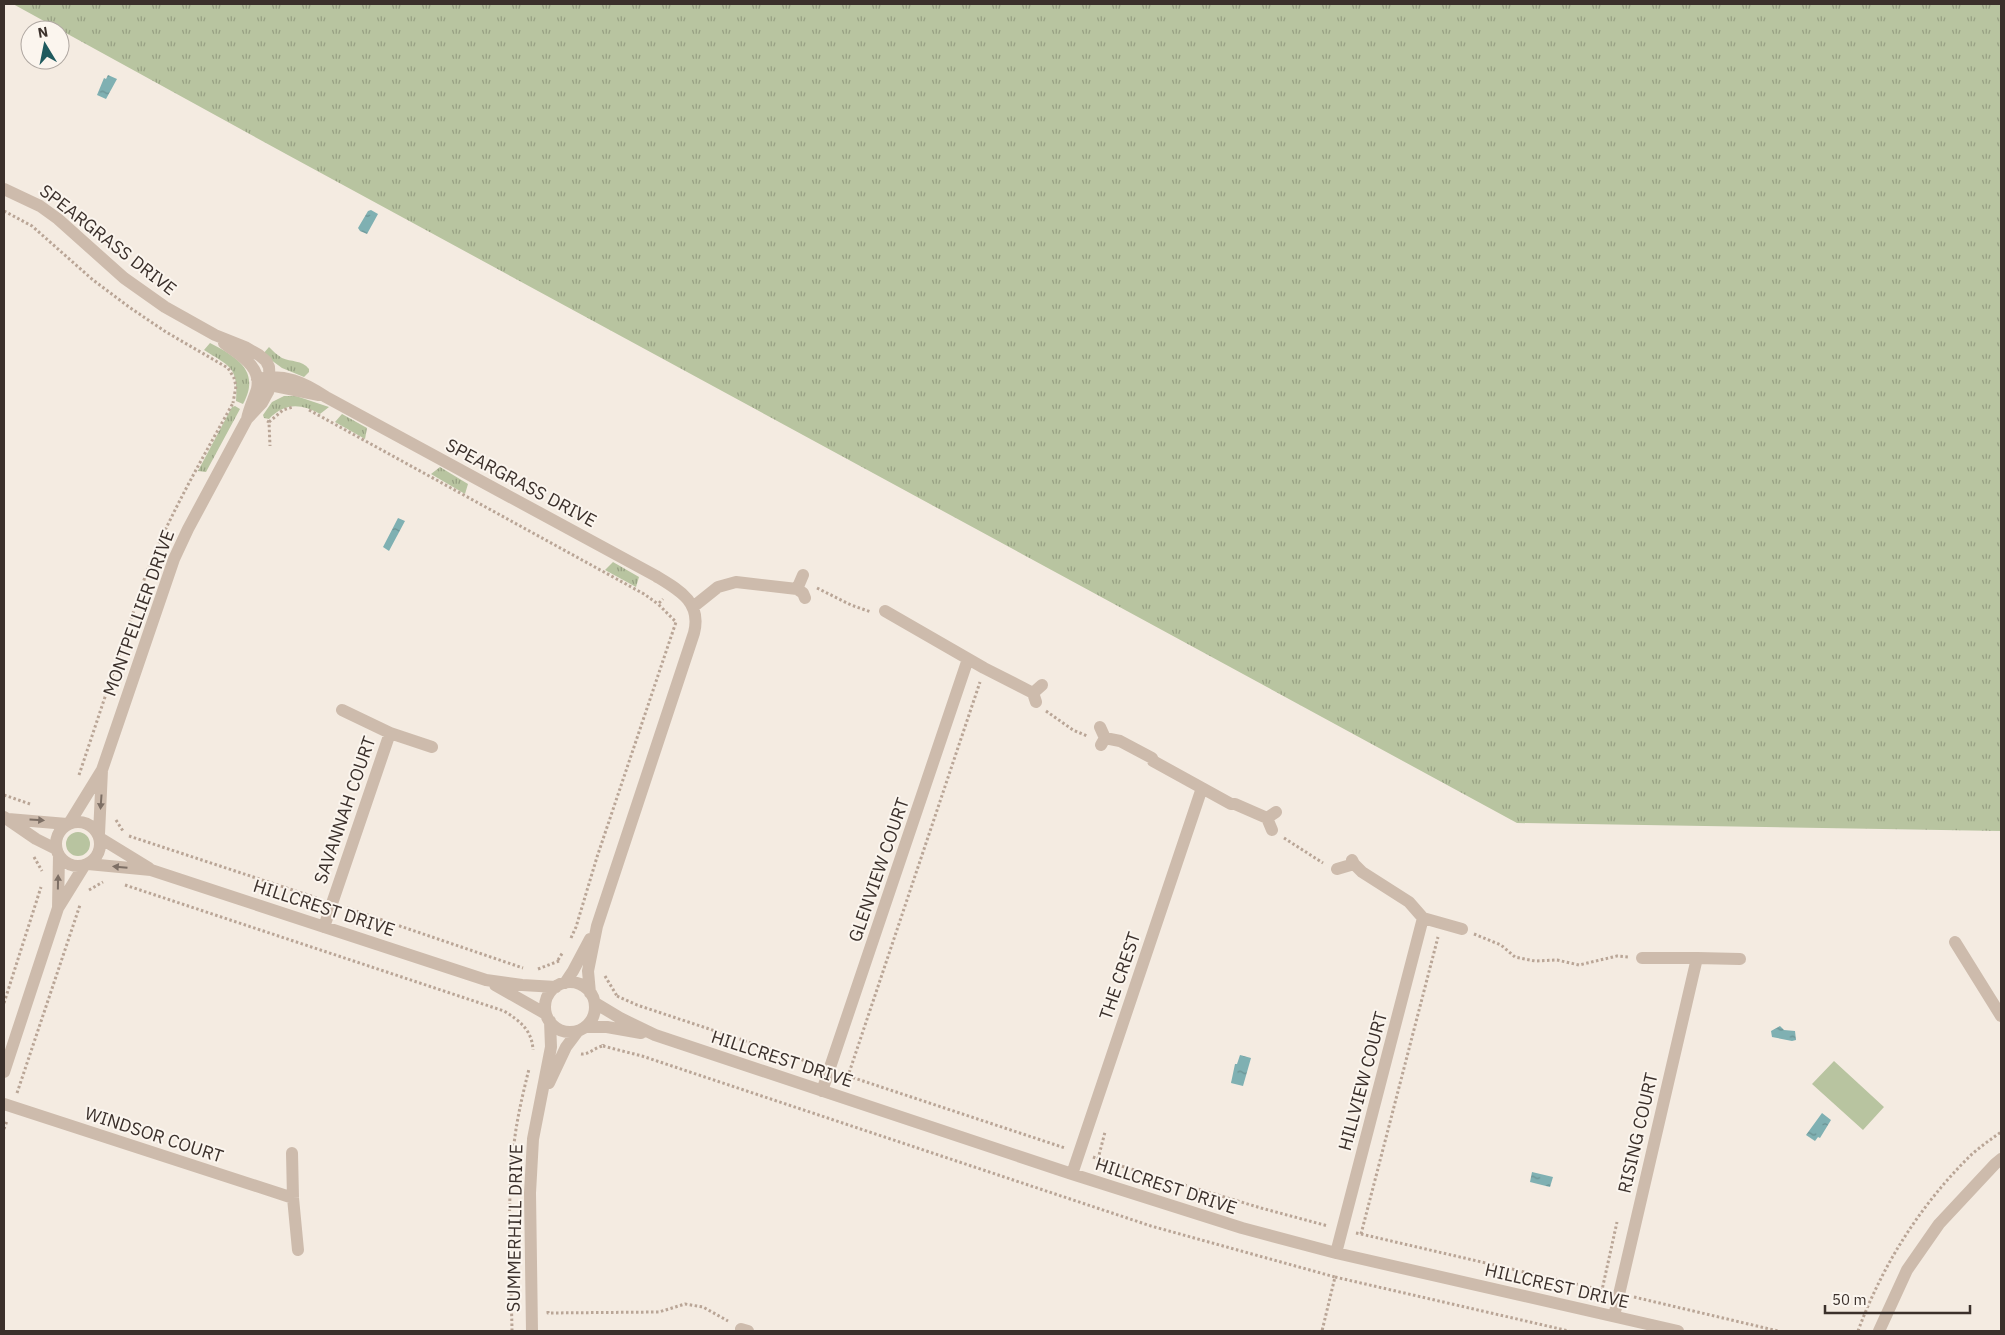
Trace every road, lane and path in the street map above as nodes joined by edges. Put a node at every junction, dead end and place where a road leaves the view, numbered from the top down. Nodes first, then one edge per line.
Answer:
1 (4, 189) edge
2 (4, 212) edge
3 (266, 380) junction
4 (233, 402) junction
5 (299, 407) dead end
6 (307, 410) dead end
7 (250, 414) junction
8 (269, 422) junction
9 (270, 446) dead end
10 (801, 586) joint
11 (674, 587) junction
12 (658, 604) junction
13 (693, 607) junction
14 (884, 610) joint
15 (968, 659) junction
16 (984, 668) junction
17 (1037, 693) joint
18 (342, 710) dead end
19 (390, 734) junction
20 (1102, 736) joint
21 (432, 747) dead end
22 (102, 770) junction
23 (76, 784) dead end
24 (1202, 788) junction
25 (4, 795) edge
26 (33, 804) dead end
27 (6, 818) edge
28 (1272, 820) joint
29 (68, 823) junction
30 (99, 836) junction
31 (57, 852) junction
32 (86, 865) junction
33 (1337, 869) joint
34 (151, 870) junction
35 (122, 883) dead end
36 (41, 887) dead end
37 (82, 900) dead end
38 (58, 908) junction
39 (1424, 918) junction
40 (1439, 922) junction
41 (596, 926) junction
42 (324, 927) junction
43 (1462, 929) joint
44 (568, 942) dead end
45 (1955, 942) dead end
46 (565, 950) dead end
47 (1642, 958) joint
48 (1697, 958) junction
49 (1740, 959) dead end
50 (558, 960) junction
51 (575, 968) junction
52 (588, 973) junction
53 (486, 980) junction
54 (561, 985) junction
55 (535, 986) junction
56 (617, 996) junction
57 (592, 998) junction
58 (4, 1003) edge
59 (610, 1012) junction
60 (2001, 1016) edge
61 (548, 1018) junction
62 (604, 1027) junction
63 (581, 1029) junction
64 (655, 1035) junction
65 (533, 1041) junction
66 (550, 1043) junction
67 (603, 1046) junction
68 (566, 1047) junction
69 (533, 1052) dead end
70 (531, 1060) dead end
71 (831, 1069) junction
72 (4, 1072) edge
73 (848, 1076) junction
74 (822, 1091) junction
75 (542, 1096) junction
76 (8, 1106) edge
77 (4, 1129) edge
78 (1106, 1130) dead end
79 (1079, 1152) junction
80 (292, 1153) dead end
81 (1098, 1159) junction
82 (2001, 1159) edge
83 (1072, 1174) junction
84 (293, 1198) junction
85 (1620, 1213) dead end
86 (1342, 1229) junction
87 (1361, 1234) junction
88 (298, 1250) dead end
89 (1336, 1253) junction
90 (1336, 1278) junction
91 (1602, 1290) junction
92 (1620, 1294) junction
93 (548, 1304) dead end
94 (1614, 1316) junction
95 (745, 1330) edge
96 (512, 1331) edge
97 (532, 1331) edge
98 (1322, 1331) edge
99 (1569, 1331) edge
100 (1678, 1331) edge
101 (1778, 1331) edge
102 (1880, 1331) edge

1 - 3 street, SPEARGRASS DRIVE
2 - 4 path
3 - 7 street, MONTPELLIER DRIVE
3 - 11 street, SPEARGRASS DRIVE
4 - 7 path
4 - 23 path
5 - 8 path
6 - 12 path
7 - 8 path
7 - 22 street, MONTPELLIER DRIVE
8 - 9 path
10 - 13 street
10 - 14 path
11 - 12 path
11 - 13 street, SPEARGRASS DRIVE
12 - 44 path
13 - 41 street
14 - 15 street
15 - 16 street
15 - 71 street, GLENVIEW COURT
16 - 17 street
16 - 73 path
17 - 20 path
18 - 19 street, SAVANNAH COURT
19 - 21 street, SAVANNAH COURT
19 - 42 street, SAVANNAH COURT
20 - 24 street
22 - 29 street, MONTPELLIER DRIVE
22 -> 30 street, MONTPELLIER DRIVE
24 - 28 street
24 - 79 street, THE CREST
25 - 26 path
27 -> 29 street
27 - 31 street
28 - 33 path
29 - 30 street
29 - 31 street
30 - 32 street
30 - 34 street, HILLCREST DRIVE
31 - 32 street
38 -> 31 street
34 -> 32 street, HILLCREST DRIVE
32 - 38 street
33 - 39 street
34 - 42 street, HILLCREST DRIVE
35 - 65 path
36 - 58 path
37 - 76 path
38 - 72 street
39 - 40 street
39 - 86 street, HILLVIEW COURT
40 - 43 street
40 - 87 path
41 - 51 street
41 - 52 street
42 - 53 street, HILLCREST DRIVE
43 - 47 path
45 - 60 street
46 - 50 path
47 - 48 street
48 - 49 street
48 - 92 street, RISING COURT
50 - 51 path
50 - 55 path
51 - 54 street
52 - 56 path
52 - 57 street
53 - 55 street, HILLCREST DRIVE
53 - 61 street, HILLCREST DRIVE
54 - 55 street, HILLCREST DRIVE
54 - 57 street
54 - 61 street
56 - 59 path
56 - 71 path
57 - 59 street, HILLCREST DRIVE
57 - 63 street
59 - 64 street, HILLCREST DRIVE
61 - 63 street
61 - 66 street, SUMMERHILL DRIVE
62 - 63 street, HILLCREST DRIVE
62 - 64 street, HILLCREST DRIVE
62 - 67 path
63 - 68 street, SUMMERHILL DRIVE
64 - 74 street, HILLCREST DRIVE
65 - 66 path
65 - 69 path
66 - 75 street, SUMMERHILL DRIVE
67 - 68 path
67 - 90 path
68 - 75 street, SUMMERHILL DRIVE
70 - 96 path
71 - 73 path
71 - 74 street, GLENVIEW COURT
73 - 79 path
74 - 83 street, HILLCREST DRIVE
75 - 97 street, SUMMERHILL DRIVE
76 - 77 path
76 - 84 street, WINDSOR COURT
78 - 81 path
79 - 81 path
79 - 83 street, THE CREST
80 - 84 street
81 - 86 path
82 - 102 street
83 - 89 street, HILLCREST DRIVE
84 - 88 street
85 - 91 path
86 - 87 path
86 - 89 street, HILLVIEW COURT
87 - 91 path
89 - 94 street, HILLCREST DRIVE
90 - 98 path
90 - 99 path
91 - 92 path
92 - 94 street, RISING COURT
92 - 101 path
93 - 95 path
94 - 100 street, HILLCREST DRIVE

